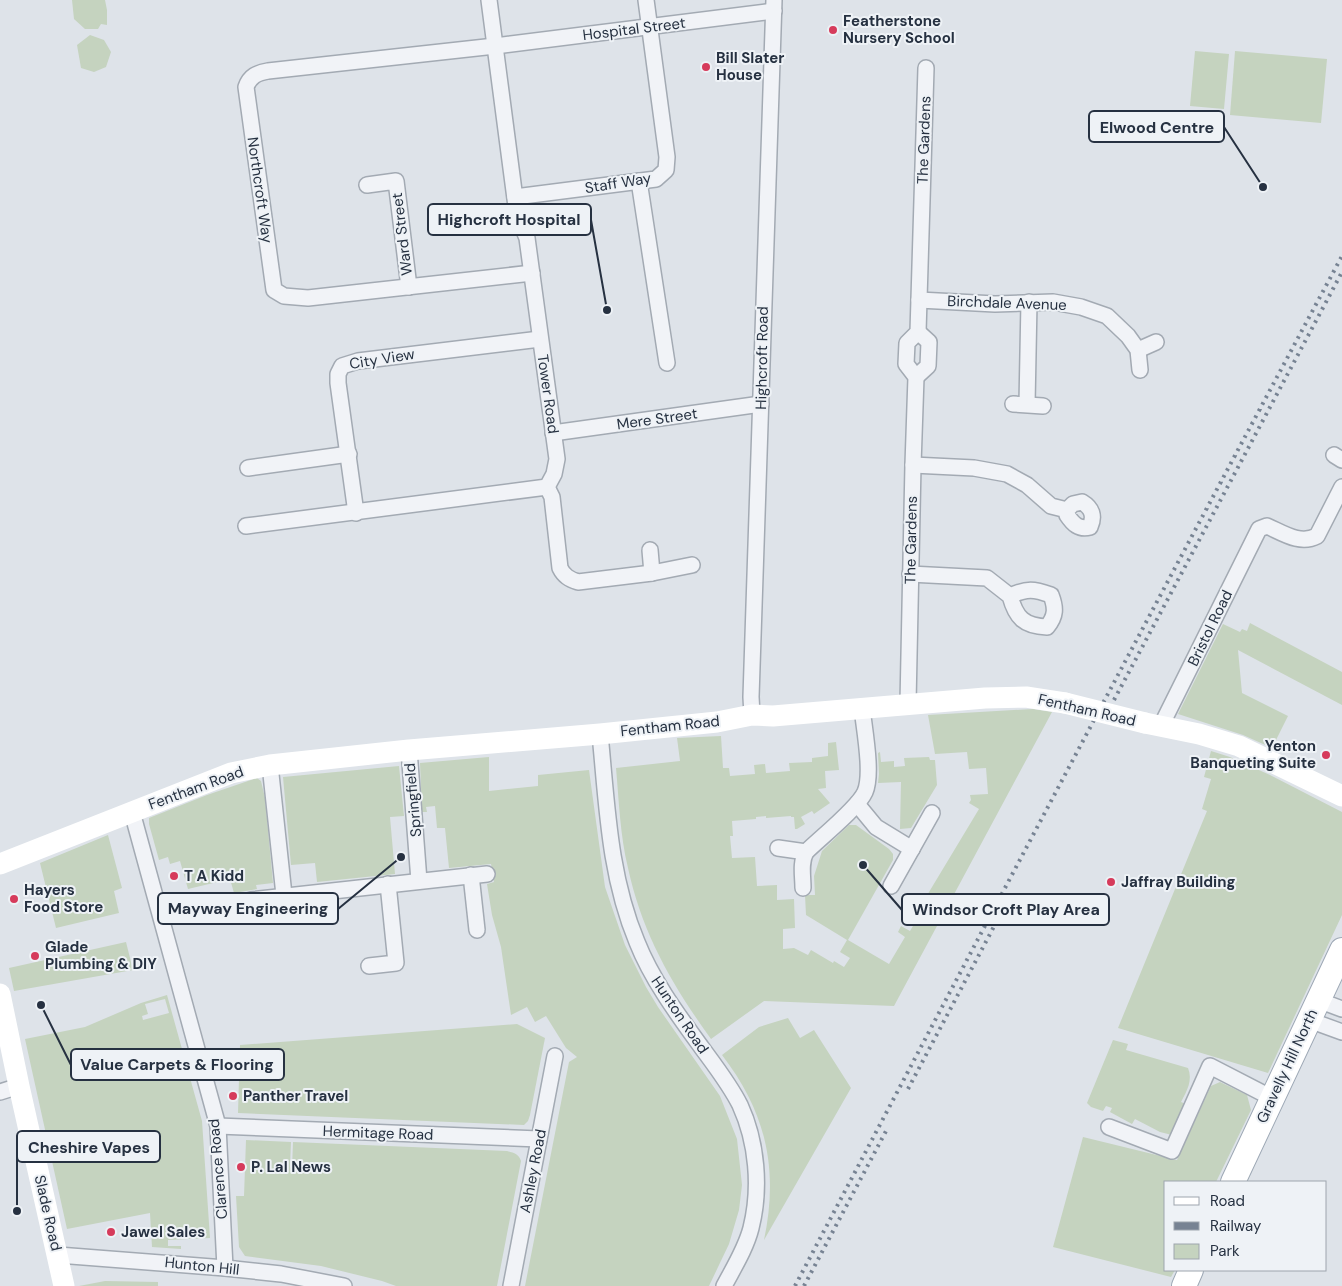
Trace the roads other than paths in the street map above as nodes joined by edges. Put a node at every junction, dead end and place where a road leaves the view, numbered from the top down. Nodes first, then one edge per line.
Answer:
1 (489, 0) edge
2 (646, 0) edge
3 (774, 6) edge
4 (650, 28) junction
5 (495, 46) junction
6 (926, 68) dead end
7 (639, 181) junction
8 (367, 185) dead end
9 (515, 197) junction
10 (532, 273) junction
11 (409, 287) junction
12 (919, 300) junction
13 (1029, 302) junction
14 (918, 332) junction
15 (540, 338) junction
16 (1156, 342) dead end
17 (1138, 350) junction
18 (667, 363) dead end
19 (1140, 370) dead end
20 (916, 377) junction
21 (760, 404) junction
22 (1043, 406) dead end
23 (553, 433) junction
24 (349, 454) junction
25 (913, 466) junction
26 (248, 468) dead end
27 (547, 487) junction
28 (1342, 487) edge
29 (1067, 510) dead end
30 (356, 512) junction
31 (246, 526) dead end
32 (650, 550) dead end
33 (692, 565) dead end
34 (652, 573) junction
35 (910, 574) junction
36 (1010, 596) dead end
37 (908, 703) junction
38 (862, 708) junction
39 (752, 716) junction
40 (1153, 725) junction
41 (600, 734) junction
42 (409, 750) junction
43 (270, 765) junction
44 (1342, 796) edge
45 (857, 804) junction
46 (132, 812) junction
47 (932, 813) dead end
48 (778, 848) dead end
49 (912, 849) junction
50 (806, 852) junction
51 (0, 864) edge
52 (487, 874) dead end
53 (471, 875) junction
54 (420, 881) junction
55 (388, 884) junction
56 (890, 886) dead end
57 (803, 888) dead end
58 (284, 895) junction
59 (251, 900) dead end
60 (477, 930) dead end
61 (1342, 950) edge
62 (369, 966) dead end
63 (0, 994) edge
64 (1342, 1009) edge
65 (1314, 1010) junction
66 (1342, 1032) edge
67 (555, 1056) dead end
68 (9, 1089) edge
69 (1272, 1098) junction
70 (218, 1126) junction
71 (1109, 1127) dead end
72 (539, 1139) junction
73 (1233, 1181) edge
74 (58, 1255) junction
75 (225, 1268) junction
76 (1191, 1271) edge
77 (64, 1286) edge
78 (344, 1286) edge
79 (511, 1286) edge
80 (724, 1286) edge
81 (1184, 1286) edge

1 - 5 street, Tower Road
2 - 4 street
3 - 4 street, Hospital Street
3 - 21 street, Highcroft Road
4 - 5 street, Hospital Street
4 - 7 street, Staff Way
5 - 9 street, Tower Road
5 - 11 street, Northcroft Way
6 - 12 street, The Gardens
7 - 9 street, Staff Way
7 - 18 street
8 - 11 street, Ward Street
9 - 10 street, Tower Road
10 - 11 street, Northcroft Way
10 - 15 street, Tower Road
12 - 13 street, Birchdale Avenue
12 - 14 street, The Gardens
13 - 17 street, Birchdale Avenue
13 - 22 street
14 - 20 street, The Gardens
14 - 20 street, The Gardens
15 - 23 street, Tower Road
15 - 24 street, City View
16 - 17 street
17 - 19 street
20 - 25 street, The Gardens
21 - 23 street, Mere Street
21 - 39 street, Highcroft Road
23 - 27 street, Tower Road
24 - 26 street
24 - 30 street, City View
25 - 29 street
25 - 35 street, The Gardens
27 - 30 street
27 - 34 street
28 - 40 street, Bristol Road
30 - 31 street
32 - 34 street
33 - 34 street
35 - 36 street
35 - 37 street, The Gardens
37 - 38 street, Fentham Road
37 - 40 street, Fentham Road, bridge
38 - 39 street, Fentham Road
38 - 45 street
39 - 41 street, Fentham Road
40 - 44 street, Fentham Road
41 - 42 street, Fentham Road
41 - 80 street, Hunton Road
42 - 43 street, Fentham Road
42 - 54 street, Springfield
43 - 46 street, Fentham Road
43 - 58 street
45 - 49 street
45 - 50 street
46 - 51 street, Fentham Road
46 - 70 street, Clarence Road
47 - 49 street
48 - 50 street
49 - 56 street
50 - 57 street
52 - 53 street
53 - 54 street
53 - 60 street
54 - 55 street
55 - 58 street
55 - 62 street
58 - 59 street
61 - 65 main road, Gravelly Hill North
63 - 68 street, Slade Road
64 - 65 street
65 - 66 street
65 - 69 main road, Gravelly Hill North
67 - 72 street, Ashley Road
68 - 74 street, Slade Road
69 - 71 street
69 - 73 main road, Gravelly Hill North
70 - 72 street, Hermitage Road
70 - 75 street, Clarence Road
72 - 79 street, Ashley Road
74 - 75 street, Hunton Hill
74 - 77 street, Slade Road
75 - 78 street, Hunton Hill
76 - 81 main road

